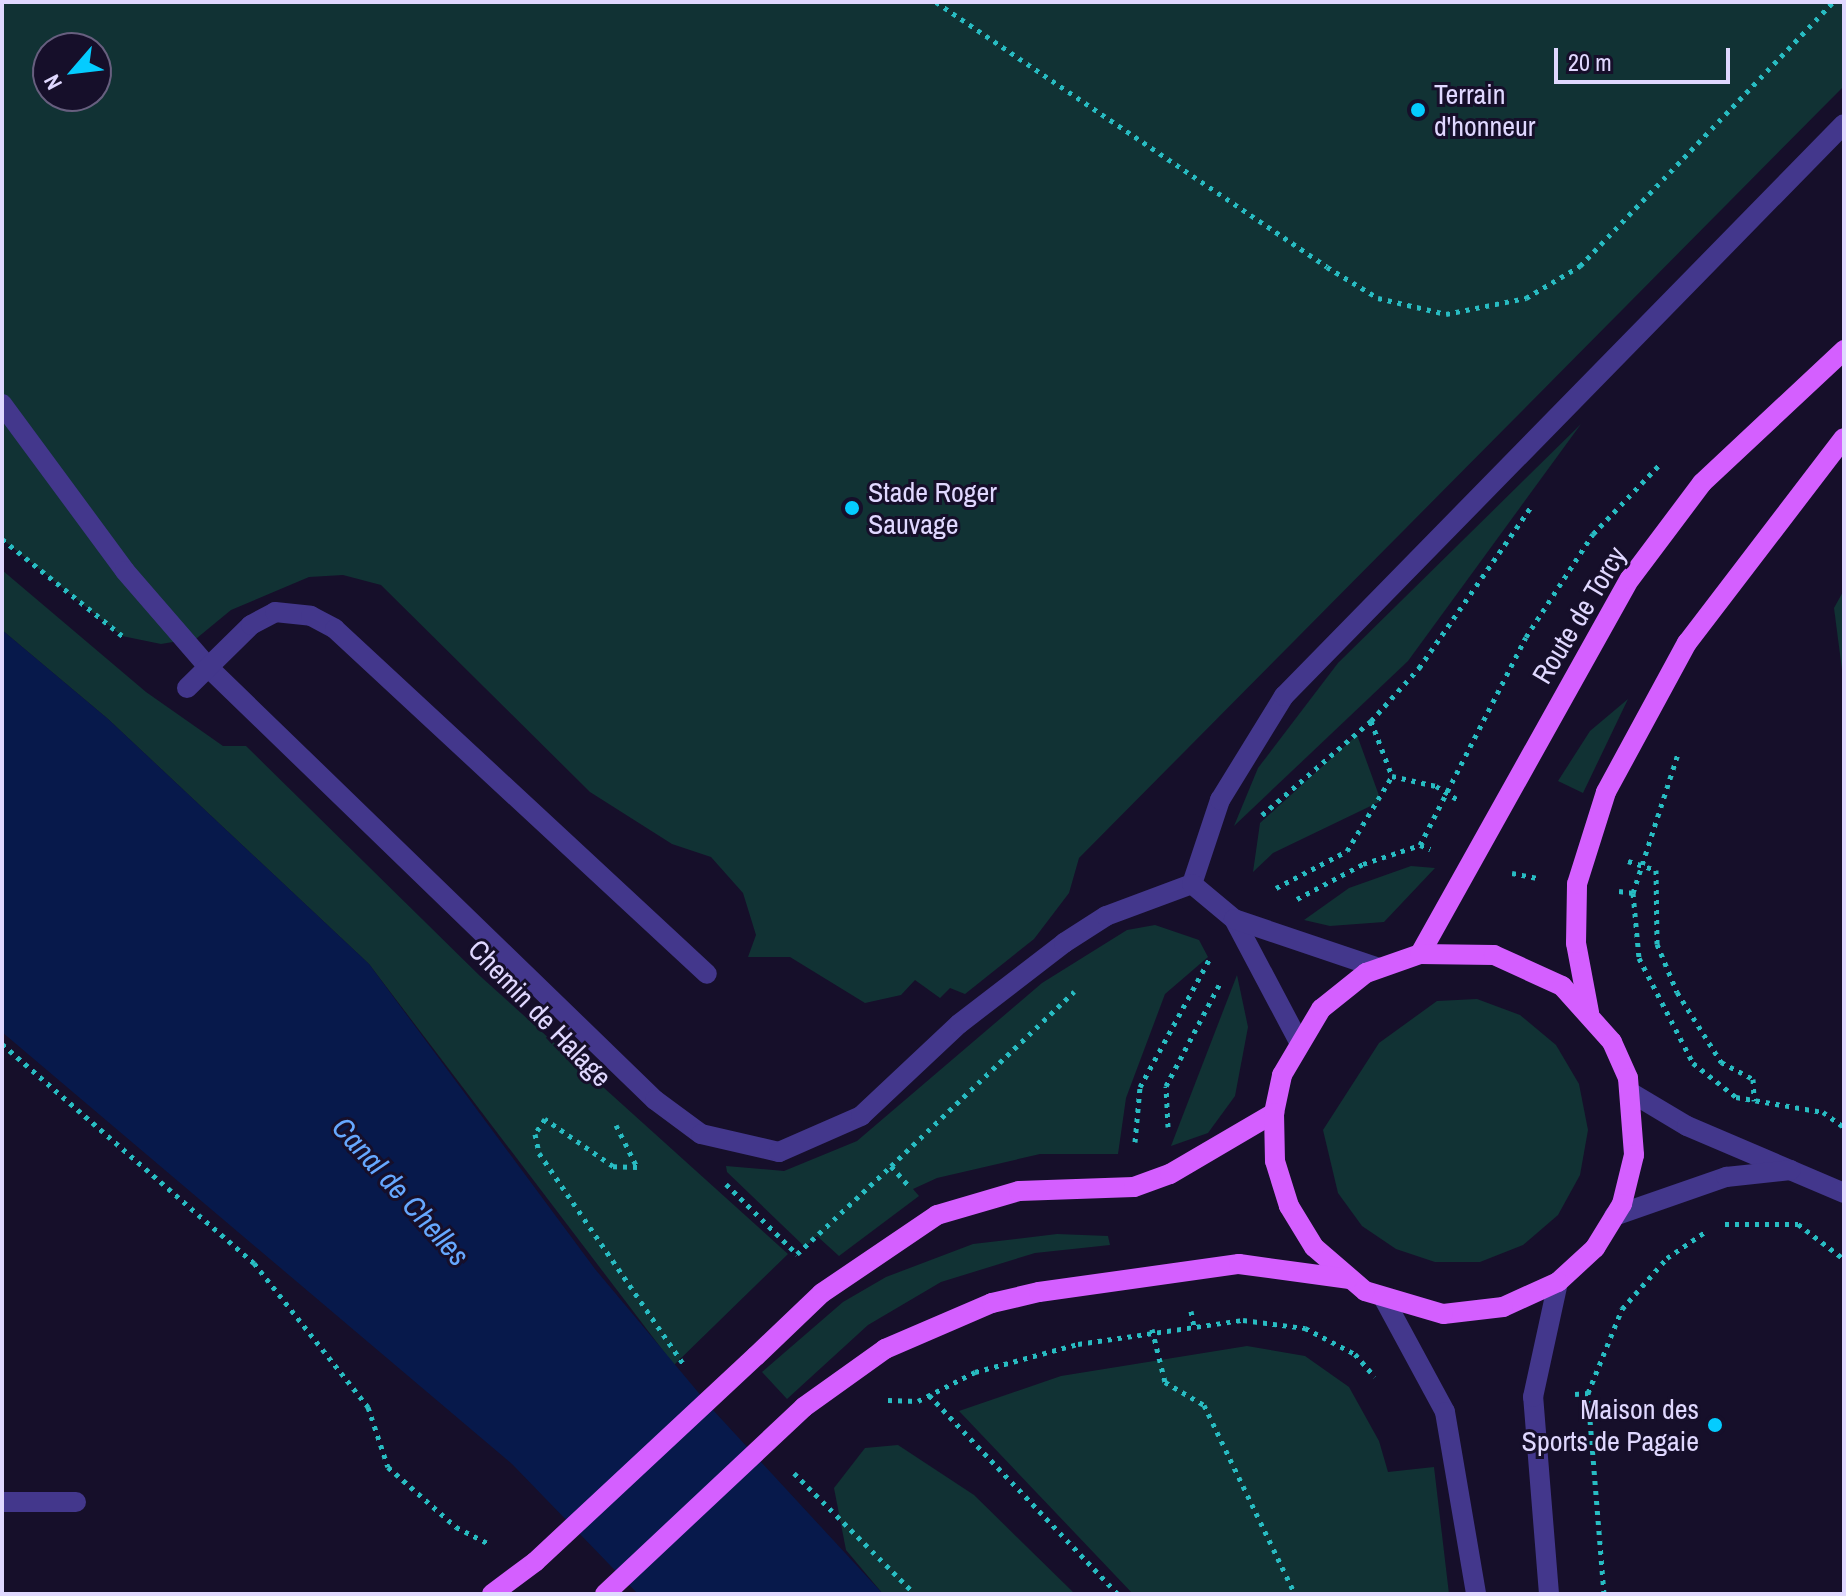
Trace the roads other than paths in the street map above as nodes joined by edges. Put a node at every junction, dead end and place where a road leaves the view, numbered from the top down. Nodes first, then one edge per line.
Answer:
1 (1844, 124) edge
2 (1844, 350) edge
3 (2, 404) edge
4 (1844, 438) edge
5 (209, 668) junction
6 (187, 688) dead end
7 (1192, 884) junction
8 (1234, 919) junction
9 (1420, 954) junction
10 (1379, 968) junction
11 (707, 974) dead end
12 (1589, 1012) junction
13 (1298, 1040) junction
14 (1630, 1092) junction
15 (1274, 1113) junction
16 (1795, 1170) junction
17 (1844, 1193) edge
18 (1614, 1216) junction
19 (1348, 1279) junction
20 (1558, 1282) junction
21 (1384, 1299) junction
22 (2, 1502) edge
23 (76, 1502) dead end
24 (492, 1594) edge
25 (605, 1594) edge
26 (1476, 1594) edge
27 (1549, 1594) edge

1 - 7 street
2 - 9 main road, Route de Torcy
3 - 5 street
4 - 12 main road
5 - 6 street
5 - 7 street
5 - 11 street
7 - 8 street
8 - 10 street
8 - 13 street
9 - 10 main road
9 - 12 main road
10 - 13 main road
12 - 14 main road
13 - 15 main road
14 - 16 street
14 - 18 main road
15 - 19 main road
15 - 24 main road, bridge
16 - 17 street
16 - 18 street
18 - 20 main road
19 - 21 main road
19 - 25 main road, bridge
20 - 21 main road
20 - 27 street
21 - 26 street
22 - 23 street

